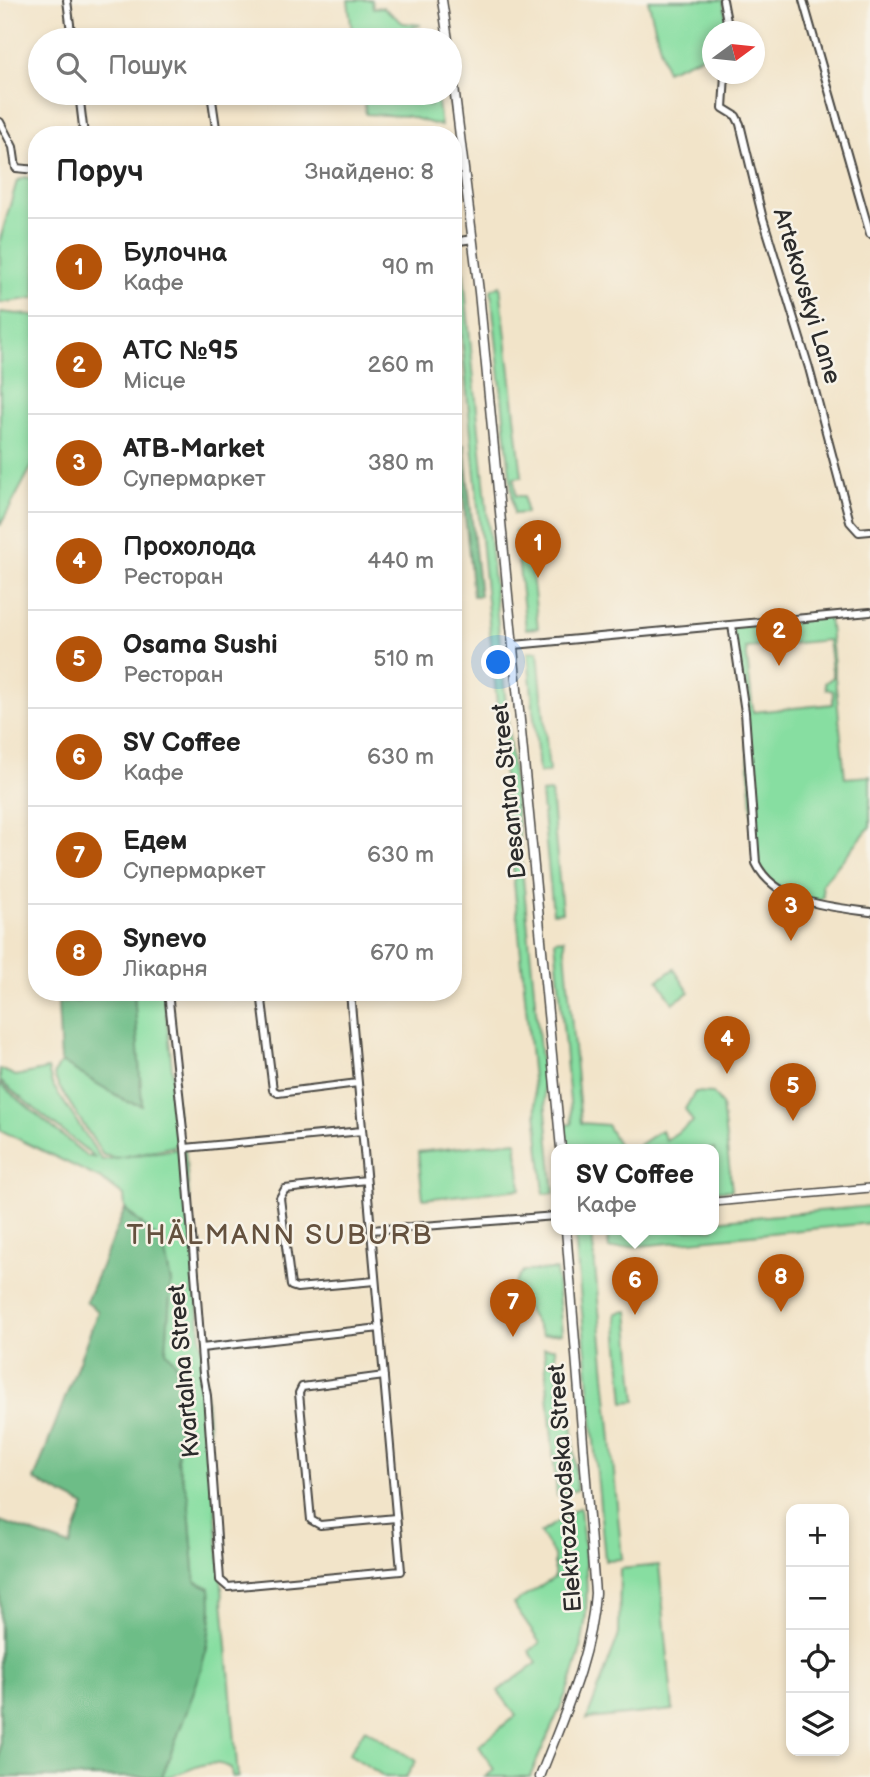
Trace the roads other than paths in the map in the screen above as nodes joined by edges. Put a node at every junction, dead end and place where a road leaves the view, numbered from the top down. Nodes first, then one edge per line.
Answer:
1 (67, 0) edge
2 (442, 0) edge
3 (723, 0) edge
4 (803, 0) edge
5 (727, 21) edge
6 (70, 28) edge
7 (446, 28) edge
8 (724, 84) edge
9 (80, 105) edge
10 (213, 105) edge
11 (456, 105) edge
12 (0, 122) edge
13 (83, 126) edge
14 (216, 126) edge
15 (459, 126) edge
16 (462, 151) edge
17 (28, 169) edge
18 (870, 234) edge
19 (473, 239) junction
20 (462, 241) edge
21 (870, 531) edge
22 (870, 612) edge
23 (732, 625) junction
24 (514, 645) junction
25 (870, 912) edge
26 (169, 1001) edge
27 (262, 1001) edge
28 (351, 1001) edge
29 (358, 1083) junction
30 (362, 1131) junction
31 (561, 1144) edge
32 (185, 1148) junction
33 (366, 1180) junction
34 (870, 1188) edge
35 (719, 1202) edge
36 (551, 1216) edge
37 (371, 1230) junction
38 (566, 1235) edge
39 (375, 1281) junction
40 (380, 1328) junction
41 (201, 1348) junction
42 (384, 1376) junction
43 (396, 1518) junction
44 (540, 1777) edge

1 - 6 street
2 - 7 main road
3 - 5 street
4 - 18 street
8 - 21 street, Artekovskyi Lane
9 - 13 street
10 - 14 street
11 - 15 main road, Desantna Street
12 - 17 street
16 - 19 main road, Desantna Street
19 - 20 street
19 - 24 main road, Desantna Street
22 - 23 street
23 - 24 street
23 - 25 street
24 - 31 main road, Desantna Street
26 - 32 street, Kvartalna Street
27 - 29 street
28 - 29 street
29 - 30 street
30 - 32 street
30 - 33 street
32 - 41 street, Kvartalna Street
33 - 37 street
33 - 39 street
34 - 35 street
36 - 37 street
37 - 39 street
38 - 44 main road, Elektrozavodska Street
39 - 40 street
40 - 41 street
40 - 42 street
41 - 43 street, Kvartalna Street
42 - 43 street
42 - 43 street

